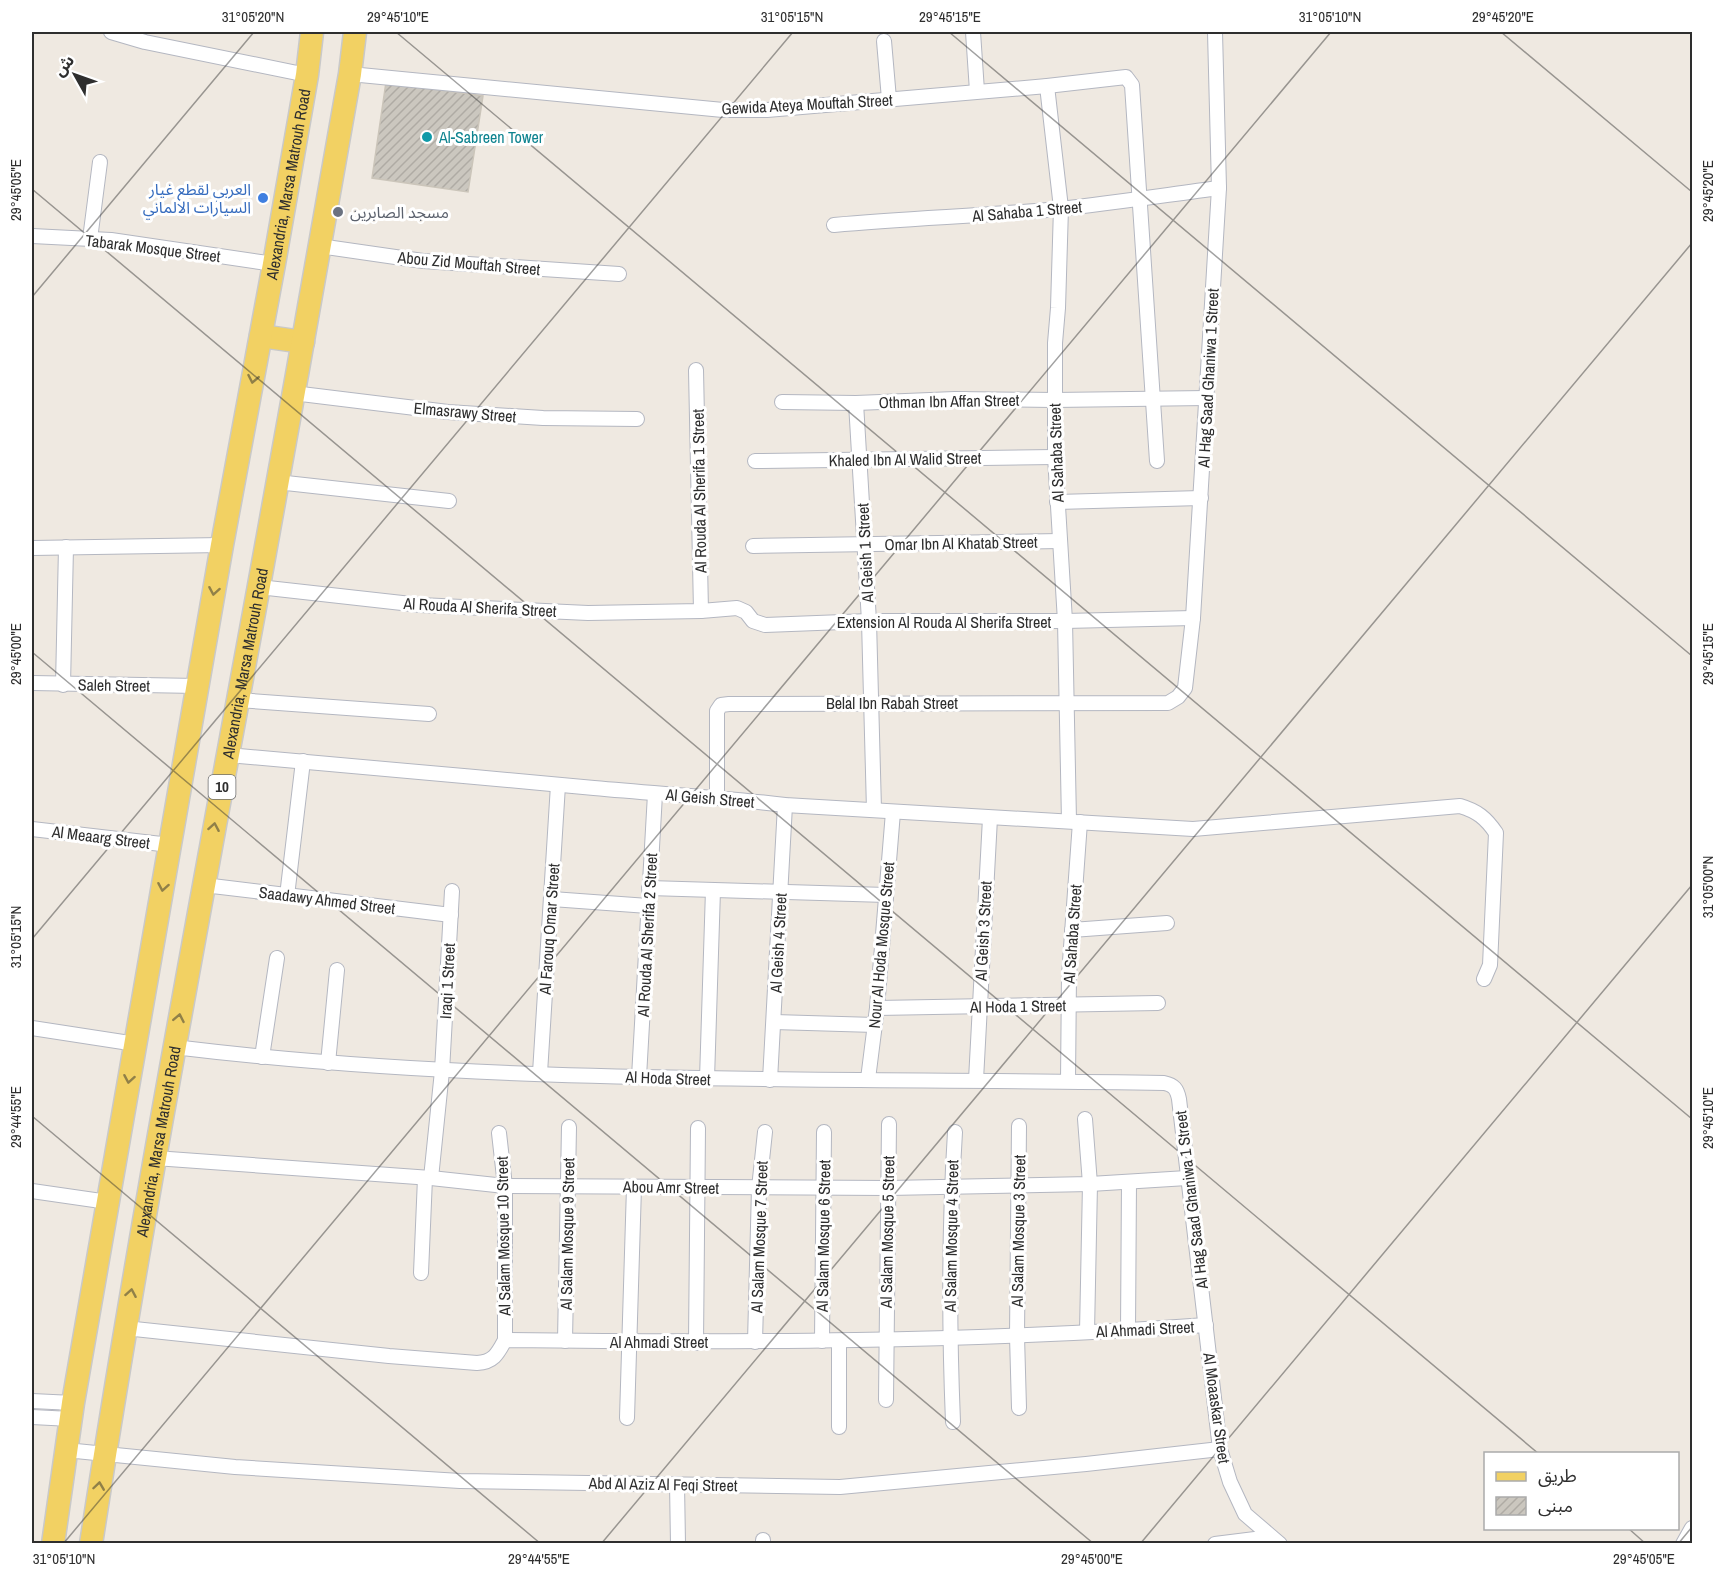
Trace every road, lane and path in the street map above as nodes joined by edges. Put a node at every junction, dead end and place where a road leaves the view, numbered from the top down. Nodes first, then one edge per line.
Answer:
1 (111, 32) edge
2 (312, 32) edge
3 (355, 32) edge
4 (974, 32) edge
5 (1215, 32) edge
6 (884, 41) dead end
7 (350, 74) junction
8 (307, 75) junction
9 (1047, 86) junction
10 (977, 91) junction
11 (889, 99) junction
12 (100, 162) dead end
13 (1219, 188) junction
14 (1138, 199) junction
15 (1061, 208) junction
16 (834, 225) dead end
17 (32, 236) edge
18 (90, 239) junction
19 (320, 246) junction
20 (274, 264) junction
21 (619, 274) dead end
22 (261, 336) junction
23 (303, 342) junction
24 (696, 370) dead end
25 (293, 393) junction
26 (1207, 398) junction
27 (1054, 400) junction
28 (1153, 400) junction
29 (782, 402) dead end
30 (856, 403) junction
31 (637, 419) dead end
32 (1055, 457) junction
33 (860, 459) junction
34 (755, 461) dead end
35 (1157, 461) dead end
36 (277, 482) junction
37 (1201, 498) junction
38 (449, 501) dead end
39 (1057, 502) junction
40 (1060, 541) junction
41 (864, 544) junction
42 (222, 545) junction
43 (753, 546) dead end
44 (32, 548) edge
45 (66, 548) junction
46 (259, 587) junction
47 (701, 611) junction
48 (1193, 618) junction
49 (869, 621) junction
50 (1065, 621) junction
51 (32, 683) edge
52 (63, 685) junction
53 (197, 686) junction
54 (238, 700) junction
55 (1068, 703) junction
56 (1156, 703) joint
57 (873, 704) junction
58 (429, 714) dead end
59 (228, 754) junction
60 (303, 761) junction
61 (558, 785) junction
62 (655, 794) junction
63 (717, 796) junction
64 (785, 805) junction
65 (874, 810) junction
66 (893, 812) junction
67 (990, 818) junction
68 (1074, 822) junction
69 (32, 829) edge
70 (170, 845) junction
71 (204, 885) junction
72 (649, 888) junction
73 (712, 890) junction
74 (452, 891) dead end
75 (780, 893) junction
76 (886, 895) junction
77 (287, 896) junction
78 (552, 899) junction
79 (648, 906) junction
80 (450, 915) junction
81 (1167, 923) dead end
82 (1072, 930) junction
83 (277, 958) dead end
84 (338, 970) dead end
85 (1484, 979) dead end
86 (1158, 1003) dead end
87 (1069, 1005) junction
88 (979, 1006) junction
89 (877, 1008) junction
90 (774, 1022) junction
91 (875, 1025) junction
92 (32, 1028) edge
93 (135, 1044) junction
94 (174, 1047) junction
95 (262, 1057) junction
96 (328, 1063) junction
97 (442, 1071) junction
98 (540, 1073) junction
99 (639, 1077) junction
100 (707, 1079) junction
101 (868, 1079) junction
102 (770, 1080) junction
103 (976, 1080) junction
104 (1068, 1081) junction
105 (1164, 1083) joint
106 (1085, 1119) dead end
107 (889, 1124) dead end
108 (1019, 1126) dead end
109 (569, 1127) dead end
110 (698, 1128) dead end
111 (765, 1132) dead end
112 (824, 1132) dead end
113 (955, 1132) dead end
114 (499, 1133) dead end
115 (155, 1158) junction
116 (428, 1178) junction
117 (1187, 1178) junction
118 (1129, 1182) junction
119 (1090, 1184) junction
120 (505, 1185) junction
121 (1020, 1185) junction
122 (568, 1186) junction
123 (634, 1187) junction
124 (951, 1187) junction
125 (697, 1188) junction
126 (759, 1188) junction
127 (888, 1188) junction
128 (823, 1189) junction
129 (32, 1191) edge
130 (108, 1203) junction
131 (421, 1273) dead end
132 (1206, 1325) junction
133 (125, 1328) junction
134 (1128, 1331) junction
135 (1087, 1332) junction
136 (1017, 1336) junction
137 (505, 1340) junction
138 (885, 1340) junction
139 (949, 1340) junction
140 (565, 1341) junction
141 (822, 1341) junction
142 (839, 1341) junction
143 (628, 1342) junction
144 (755, 1342) junction
145 (696, 1343) junction
146 (886, 1400) dead end
147 (32, 1401) edge
148 (1019, 1408) dead end
149 (72, 1412) junction
150 (32, 1417) edge
151 (627, 1418) dead end
152 (953, 1422) dead end
153 (839, 1427) dead end
154 (1220, 1449) junction
155 (66, 1450) junction
156 (104, 1455) junction
157 (677, 1484) junction
158 (57, 1515) junction
159 (95, 1520) junction
160 (1692, 1528) edge
161 (1276, 1540) edge
162 (53, 1544) edge
163 (91, 1544) edge
164 (678, 1544) edge
165 (1215, 1544) edge
166 (1683, 1544) edge

1 - 8 street
2 - 8 main road, Alexandria, Marsa Matrouh Road
3 - 7 main road, Alexandria, Marsa Matrouh Road / 10
4 - 10 street
5 - 13 street, Al Hag Saad Ghaniwa 1 Street
6 - 11 street
7 - 11 street, Gewida Ateya Mouftah Street
7 - 19 main road, Alexandria, Marsa Matrouh Road / 10
8 - 20 main road, Alexandria, Marsa Matrouh Road
9 - 10 street, Gewida Ateya Mouftah Street
9 - 14 street, Gewida Ateya Mouftah Street
9 - 15 street, Al Sahaba Street
10 - 11 street, Gewida Ateya Mouftah Street
12 - 18 street
13 - 14 street, Al Sahaba 1 Street
13 - 26 street, Al Hag Saad Ghaniwa 1 Street
14 - 15 street, Al Sahaba 1 Street
14 - 28 street
15 - 16 street, Al Sahaba 1 Street
15 - 27 street, Al Sahaba Street
17 - 18 street, Tabarak Mosque Street
18 - 20 street, Tabarak Mosque Street
19 - 21 street, Abou Zid Mouftah Street
19 - 23 main road, Alexandria, Marsa Matrouh Road / 10
20 - 22 main road, Alexandria, Marsa Matrouh Road
22 - 23 main road
22 -> 42 main road, Alexandria, Marsa Matrouh Road
23 - 25 main road, Alexandria, Marsa Matrouh Road / 10
24 - 47 street, Al Rouda Al Sherifa 1 Street
25 - 31 street, Elmasrawy Street
25 - 36 main road, Alexandria, Marsa Matrouh Road / 10
26 - 28 street, Othman Ibn Affan Street
26 - 37 street, Al Hag Saad Ghaniwa 1 Street
27 - 28 street, Othman Ibn Affan Street
27 - 30 street, Othman Ibn Affan Street
27 - 32 street, Al Sahaba Street
28 - 35 street
29 - 30 street, Othman Ibn Affan Street
30 - 33 street, Al Geish 1 Street
32 - 33 street, Khaled Ibn Al Walid Street
32 - 39 street, Al Sahaba Street
33 - 34 street, Khaled Ibn Al Walid Street
33 - 41 street, Al Geish 1 Street
36 - 38 street
36 - 46 main road, Alexandria, Marsa Matrouh Road / 10
37 - 39 street
37 - 48 street, Al Hag Saad Ghaniwa 1 Street
39 - 40 street, Al Sahaba Street
40 - 41 street, Omar Ibn Al Khatab Street
40 - 50 street, Al Sahaba Street
41 - 43 street, Omar Ibn Al Khatab Street
41 - 49 street, Al Geish 1 Street
42 - 45 street
42 -> 53 main road, Alexandria, Marsa Matrouh Road
44 - 45 street
45 - 52 street
46 - 47 street, Al Rouda Al Sherifa Street
46 - 54 main road, Alexandria, Marsa Matrouh Road / 10
47 - 49 street, Extension Al Rouda Al Sherifa Street
48 - 50 street, Extension Al Rouda Al Sherifa Street
48 - 56 street, Al Hag Saad Ghaniwa 1 Street
49 - 50 street, Extension Al Rouda Al Sherifa Street
49 - 57 street, Al Geish 1 Street
50 - 55 street, Al Sahaba Street
51 - 52 street, Saleh Street
52 - 53 street, Saleh Street
53 - 70 main road, Alexandria, Marsa Matrouh Road
54 - 58 street
54 - 59 main road, Alexandria, Marsa Matrouh Road / 10
55 - 56 street, Belal Ibn Rabah Street
55 - 57 street, Belal Ibn Rabah Street
55 - 68 street, Al Sahaba Street
57 - 63 street, Belal Ibn Rabah Street
57 - 65 street, Al Geish 1 Street
59 - 60 street, Al Geish Street
71 -> 59 main road, Alexandria, Marsa Matrouh Road / 10
60 - 61 street, Al Geish Street
60 - 77 street
61 - 62 street, Al Geish Street
61 - 78 street, Al Farouq Omar Street
62 - 63 street, Al Geish Street
62 - 72 street, Al Rouda Al Sherifa 2 Street
63 - 64 street, Al Geish Street
64 - 65 street, Al Geish Street
64 - 75 street, Al Geish 4 Street
65 - 66 street, Al Geish Street
66 - 67 street, Al Geish Street
66 - 76 street, Nour Al Hoda Mosque Street
67 - 68 street, Al Geish Street
67 - 88 street, Al Geish 3 Street
68 - 82 street, Al Sahaba Street
68 - 85 street, Al Geish Street
69 - 70 street, Al Meaarg Street
70 -> 93 main road, Alexandria, Marsa Matrouh Road
71 - 77 street, Saadawy Ahmed Street
94 -> 71 main road, Alexandria, Marsa Matrouh Road / 10
72 - 73 street
72 - 79 street, Al Rouda Al Sherifa 2 Street
73 - 75 street
73 - 100 street
74 - 80 street, Iraqi 1 Street
75 - 76 street
75 - 90 street, Al Geish 4 Street
76 - 89 street, Nour Al Hoda Mosque Street
77 - 80 street, Saadawy Ahmed Street
78 - 79 street
78 - 98 street, Al Farouq Omar Street
79 - 99 street, Al Rouda Al Sherifa 2 Street
80 - 97 street, Iraqi 1 Street
81 - 82 street
82 - 87 street, Al Sahaba Street
83 - 95 street
84 - 96 street
86 - 87 street, Al Hoda 1 Street
87 - 88 street, Al Hoda 1 Street
87 - 104 street, Al Sahaba Street
88 - 89 street, Al Hoda 1 Street
88 - 103 street, Al Geish 3 Street
89 - 91 street, Nour Al Hoda Mosque Street
90 - 91 street
90 - 102 street, Al Geish 4 Street
91 - 101 street, Nour Al Hoda Mosque Street
92 - 93 street
93 -> 130 main road, Alexandria, Marsa Matrouh Road
94 - 95 street, Al Hoda Street
94 - 115 main road, Alexandria, Marsa Matrouh Road / 10
95 - 96 street, Al Hoda Street
96 - 97 street, Al Hoda Street
97 - 98 street, Al Hoda Street
97 - 116 street, Iraqi 1 Street
98 - 99 street, Al Hoda Street
99 - 100 street, Al Hoda Street
100 - 102 street, Al Hoda Street
101 - 102 street, Al Hoda Street
101 - 103 street, Al Hoda Street
103 - 104 street, Al Hoda Street
104 - 105 street, Al Hoda Street
105 - 117 street, Al Hag Saad Ghaniwa 1 Street
106 - 119 street
107 - 127 street, Al Salam Mosque 5 Street
108 - 121 street, Al Salam Mosque 3 Street
109 - 122 street, Al Salam Mosque 9 Street
110 - 125 street
111 - 126 street, Al Salam Mosque 7 Street
112 - 128 street, Al Salam Mosque 6 Street
113 - 124 street, Al Salam Mosque 4 Street
114 - 120 street, Al Salam Mosque 10 Street
115 - 116 street, Abou Amr Street
133 -> 115 main road, Alexandria, Marsa Matrouh Road / 10
116 - 120 street, Abou Amr Street
116 - 131 street, Iraqi 1 Street
117 - 118 street, Abou Amr Street
117 - 132 street, Al Hag Saad Ghaniwa 1 Street
118 - 119 street, Abou Amr Street
118 - 134 street
119 - 121 street, Abou Amr Street
119 - 135 street
120 - 122 street, Abou Amr Street
120 - 137 street, Al Salam Mosque 10 Street
121 - 124 street, Abou Amr Street
121 - 136 street, Al Salam Mosque 3 Street
122 - 123 street, Abou Amr Street
122 - 140 street, Al Salam Mosque 9 Street
123 - 125 street, Abou Amr Street
123 - 143 street
124 - 127 street, Abou Amr Street
124 - 139 street, Al Salam Mosque 4 Street
125 - 126 street, Abou Amr Street
125 - 145 street
126 - 128 street, Abou Amr Street
126 - 144 street, Al Salam Mosque 7 Street
127 - 128 street, Abou Amr Street
127 - 138 street, Al Salam Mosque 5 Street
128 - 141 street, Al Salam Mosque 6 Street
129 - 130 street
130 - 149 main road, Alexandria, Marsa Matrouh Road
132 - 134 street, Al Ahmadi Street
132 - 154 street, Al Moaaskar Street
133 - 137 street
133 - 156 main road, Alexandria, Marsa Matrouh Road / 10
134 - 135 street, Al Ahmadi Street
135 - 136 street, Al Ahmadi Street
136 - 139 street, Al Ahmadi Street
136 - 148 street, Al Salam Mosque 3 Street
137 - 140 street, Al Ahmadi Street
138 - 139 street, Al Ahmadi Street
138 - 142 street, Al Ahmadi Street
138 - 146 street, Al Salam Mosque 5 Street
139 - 152 street, Al Salam Mosque 4 Street
140 - 143 street, Al Ahmadi Street
141 - 142 street, Al Ahmadi Street
141 - 144 street, Al Ahmadi Street
142 - 153 street
143 - 145 street, Al Ahmadi Street
143 - 151 street
144 - 145 street, Al Ahmadi Street
147 - 149 street
149 - 150 street
149 - 155 main road, Alexandria, Marsa Matrouh Road
154 - 157 street, Abd Al Aziz Al Feqi Street
154 - 161 street, Al Moaaskar Street
155 - 156 street, Abd Al Aziz Al Feqi Street
155 - 158 main road, Alexandria, Marsa Matrouh Road
156 - 157 street, Abd Al Aziz Al Feqi Street
159 -> 156 main road, Alexandria, Marsa Matrouh Road / 10
157 - 164 street
158 - 159 main road
158 - 162 main road, Alexandria, Marsa Matrouh Road
159 - 163 main road, Alexandria, Marsa Matrouh Road / 10
160 - 166 street
161 - 165 street

